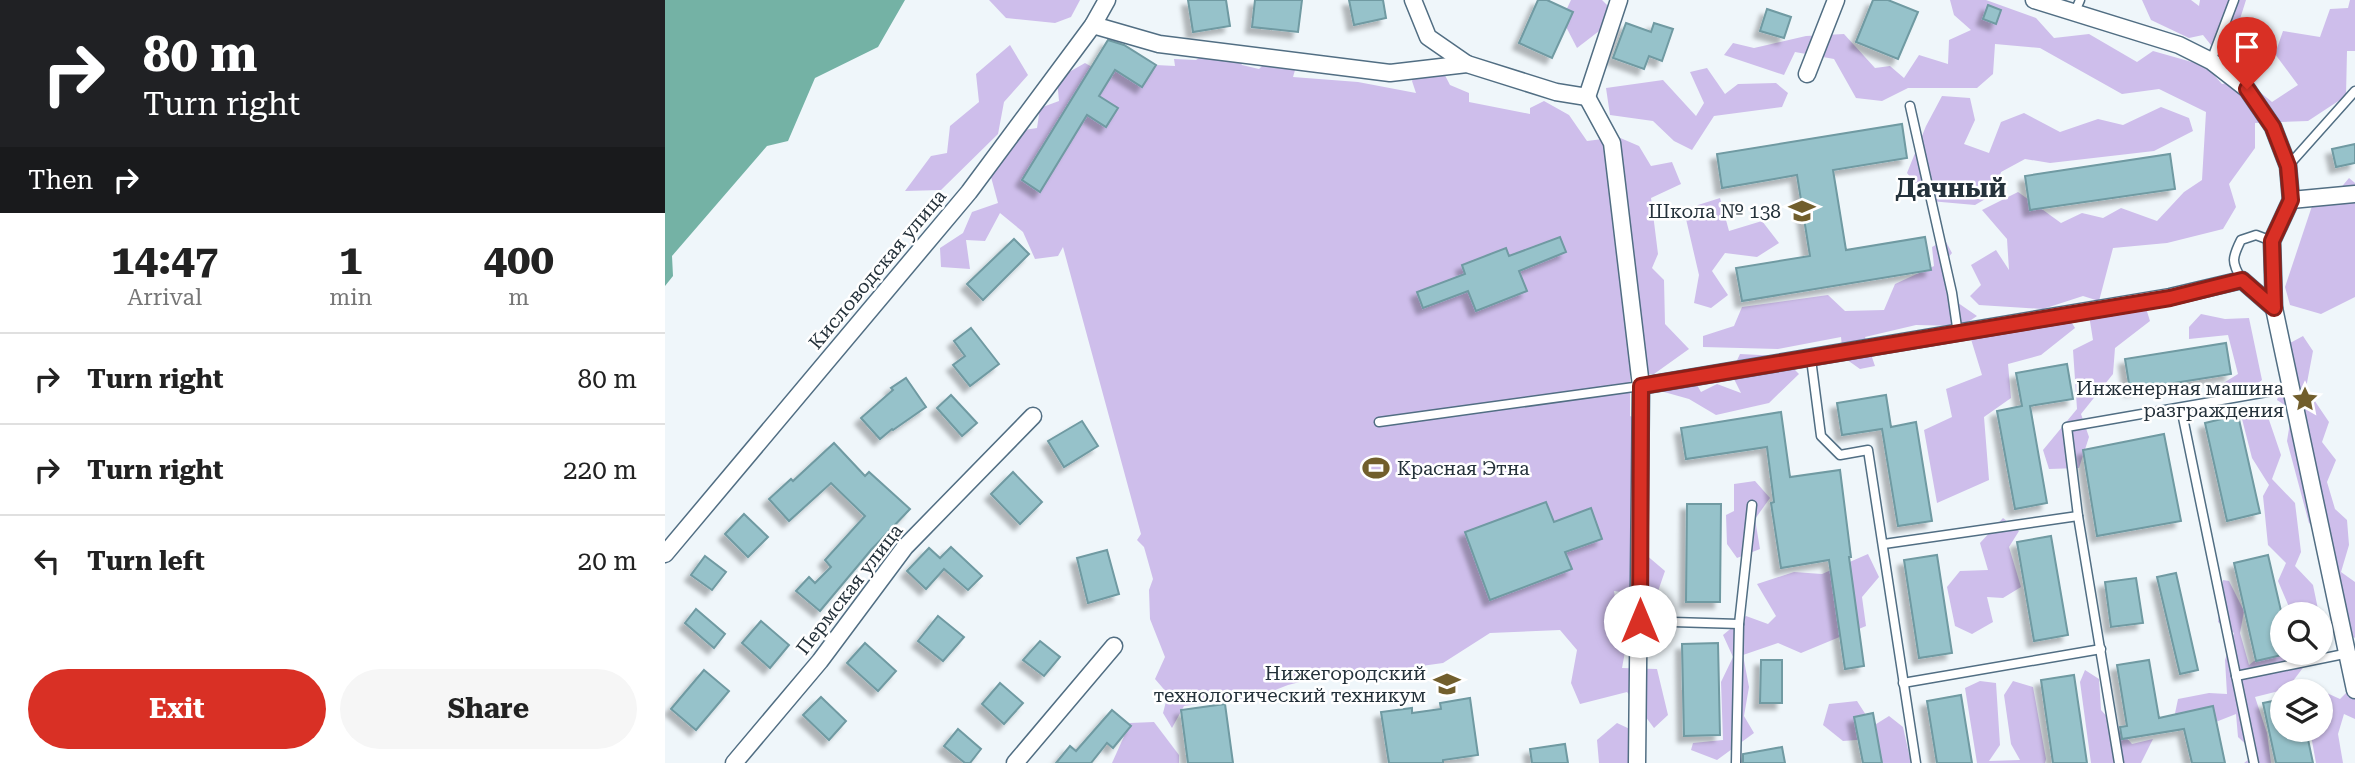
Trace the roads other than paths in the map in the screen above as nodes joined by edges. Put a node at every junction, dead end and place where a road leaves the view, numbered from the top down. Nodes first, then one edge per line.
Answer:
1 (1107, 0) edge
2 (1413, 0) edge
3 (1619, 0) edge
4 (1836, 0) edge
5 (2034, 0) edge
6 (2234, 0) edge
7 (2077, 7) edge
8 (1093, 25) junction
9 (2211, 61) junction
10 (1467, 64) junction
11 (1807, 74) dead end
12 (2355, 91) edge
13 (1587, 97) junction
14 (1910, 106) dead end
15 (2288, 166) junction
16 (2355, 194) edge
17 (2291, 200) junction
18 (2272, 241) junction
19 (2242, 280) junction
20 (2274, 308) junction
21 (1958, 334) junction
22 (1811, 359) junction
23 (1641, 386) junction
24 (2291, 388) junction
25 (2181, 408) junction
26 (1033, 416) dead end
27 (1379, 422) dead end
28 (1752, 505) dead end
29 (2078, 516) junction
30 (1884, 544) junction
31 (665, 554) edge
32 (1640, 621) junction
33 (1739, 625) junction
34 (1114, 646) dead end
35 (2101, 649) junction
36 (2351, 653) edge
37 (2237, 676) junction
38 (1903, 683) junction
39 (2355, 690) edge
40 (734, 763) edge
41 (1015, 763) edge
42 (1639, 763) edge
43 (1736, 763) edge
44 (1916, 763) edge
45 (2119, 763) edge
46 (2255, 763) edge

1 - 8 street, Кисловодская улица
2 - 10 street
3 - 13 street
4 - 11 street
5 - 7 street
6 - 9 lane
7 - 9 street
8 - 10 street
8 - 31 street, Кисловодская улица
9 - 15 street
10 - 13 street
12 - 15 lane
13 - 23 street
14 - 21 lane
15 - 17 street
16 - 17 street
17 - 18 street
18 - 19 lane
18 - 20 street
19 - 20 street
19 - 21 street
20 - 24 street
21 - 22 street
22 - 23 street
22 - 30 lane
23 - 27 lane
23 - 32 street
24 - 25 lane
24 - 36 street
25 - 29 lane
25 - 37 lane
26 - 40 street, Пермская улица
28 - 33 lane
29 - 30 lane
29 - 35 lane
30 - 38 lane
32 - 33 lane
32 - 42 street
33 - 43 lane
34 - 41 street
35 - 38 lane
35 - 45 lane
36 - 37 lane
36 - 39 street
37 - 46 lane
38 - 44 lane

